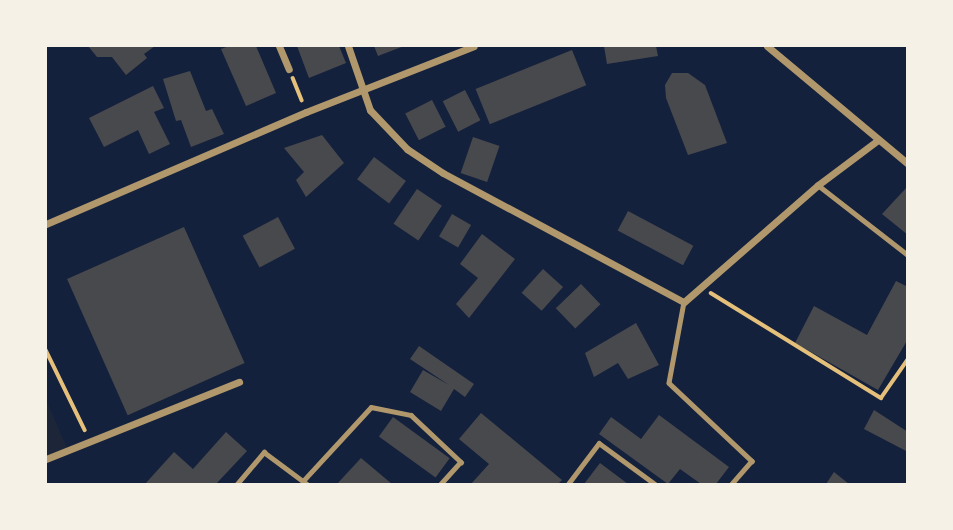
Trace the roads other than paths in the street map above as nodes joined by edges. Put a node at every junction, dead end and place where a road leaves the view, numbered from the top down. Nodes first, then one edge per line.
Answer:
1 (279, 46) edge
2 (348, 46) edge
3 (474, 46) edge
4 (767, 46) edge
5 (289, 69) road end
6 (363, 91) junction
7 (878, 140) junction
8 (908, 164) edge
9 (818, 185) junction
10 (46, 224) edge
11 (908, 256) edge
12 (684, 302) junction
13 (239, 382) dead end
14 (46, 459) edge
15 (305, 483) edge
16 (237, 485) edge
17 (441, 485) edge
18 (568, 485) edge
19 (655, 485) edge
20 (732, 485) edge

1 - 5 street
2 - 6 street
3 - 6 street
4 - 7 street
6 - 10 street
6 - 12 street
7 - 8 street
7 - 9 street
9 - 11 lane
9 - 12 street
12 - 20 lane
13 - 14 street
15 - 16 lane
15 - 17 lane
18 - 19 lane

